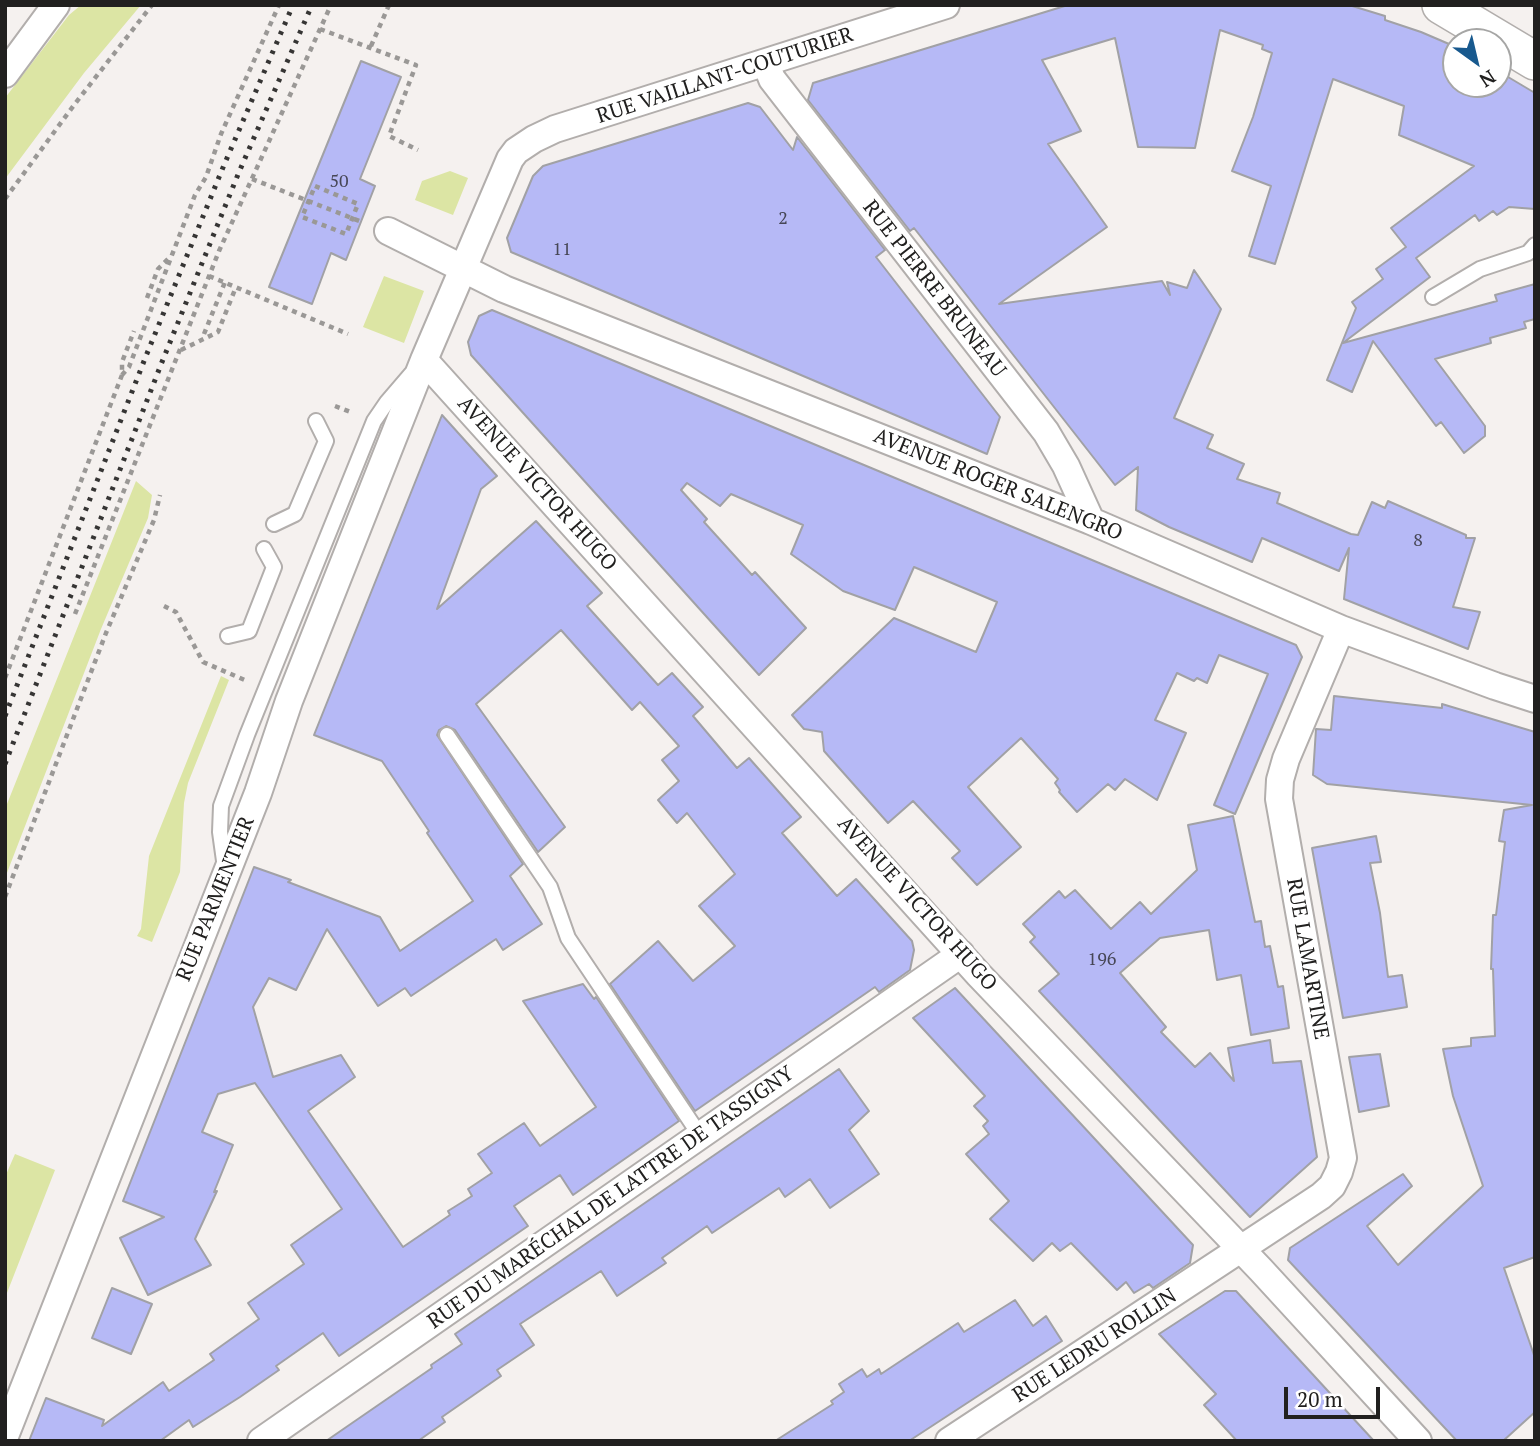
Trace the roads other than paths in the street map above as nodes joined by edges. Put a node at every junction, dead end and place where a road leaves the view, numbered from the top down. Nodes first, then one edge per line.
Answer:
1 (56, 5) edge
2 (946, 5) edge
3 (1441, 5) edge
4 (1535, 61) edge
5 (766, 64) junction
6 (5, 74) edge
7 (510, 159) joint
8 (388, 232) dead end
9 (1535, 245) edge
10 (461, 270) junction
11 (1433, 297) dead end
12 (424, 360) junction
13 (316, 421) dead end
14 (1091, 521) junction
15 (274, 524) dead end
16 (264, 549) dead end
17 (1341, 629) junction
18 (228, 636) dead end
19 (1535, 699) edge
20 (447, 735) dead end
21 (961, 954) junction
22 (701, 1137) junction
23 (1241, 1250) junction
24 (5, 1436) edge
25 (261, 1441) edge
26 (949, 1441) edge
27 (1418, 1441) edge

1 - 6 street
2 - 5 street, RUE VAILLANT-COUTURIER
3 - 4 street
5 - 7 street, RUE VAILLANT-COUTURIER
5 - 14 street, RUE PIERRE BRUNEAU
7 - 10 street, RUE PARMENTIER
8 - 10 street, AVENUE ROGER SALENGRO
9 - 11 lane
10 - 12 street, RUE PARMENTIER
10 - 14 street, AVENUE ROGER SALENGRO
12 - 21 street, AVENUE VICTOR HUGO
12 - 24 street, RUE PARMENTIER
13 - 15 lane
14 - 17 street, AVENUE ROGER SALENGRO
16 - 18 lane
17 - 19 street, AVENUE ROGER SALENGRO
17 - 23 street, RUE LAMARTINE
20 - 22 lane
21 - 22 street, RUE DU MARÉCHAL DE LATTRE DE TASSIGNY
21 - 23 street, AVENUE VICTOR HUGO
22 - 25 street, RUE DU MARÉCHAL DE LATTRE DE TASSIGNY
23 - 26 street, RUE LEDRU ROLLIN
23 - 27 street, AVENUE VICTOR HUGO

